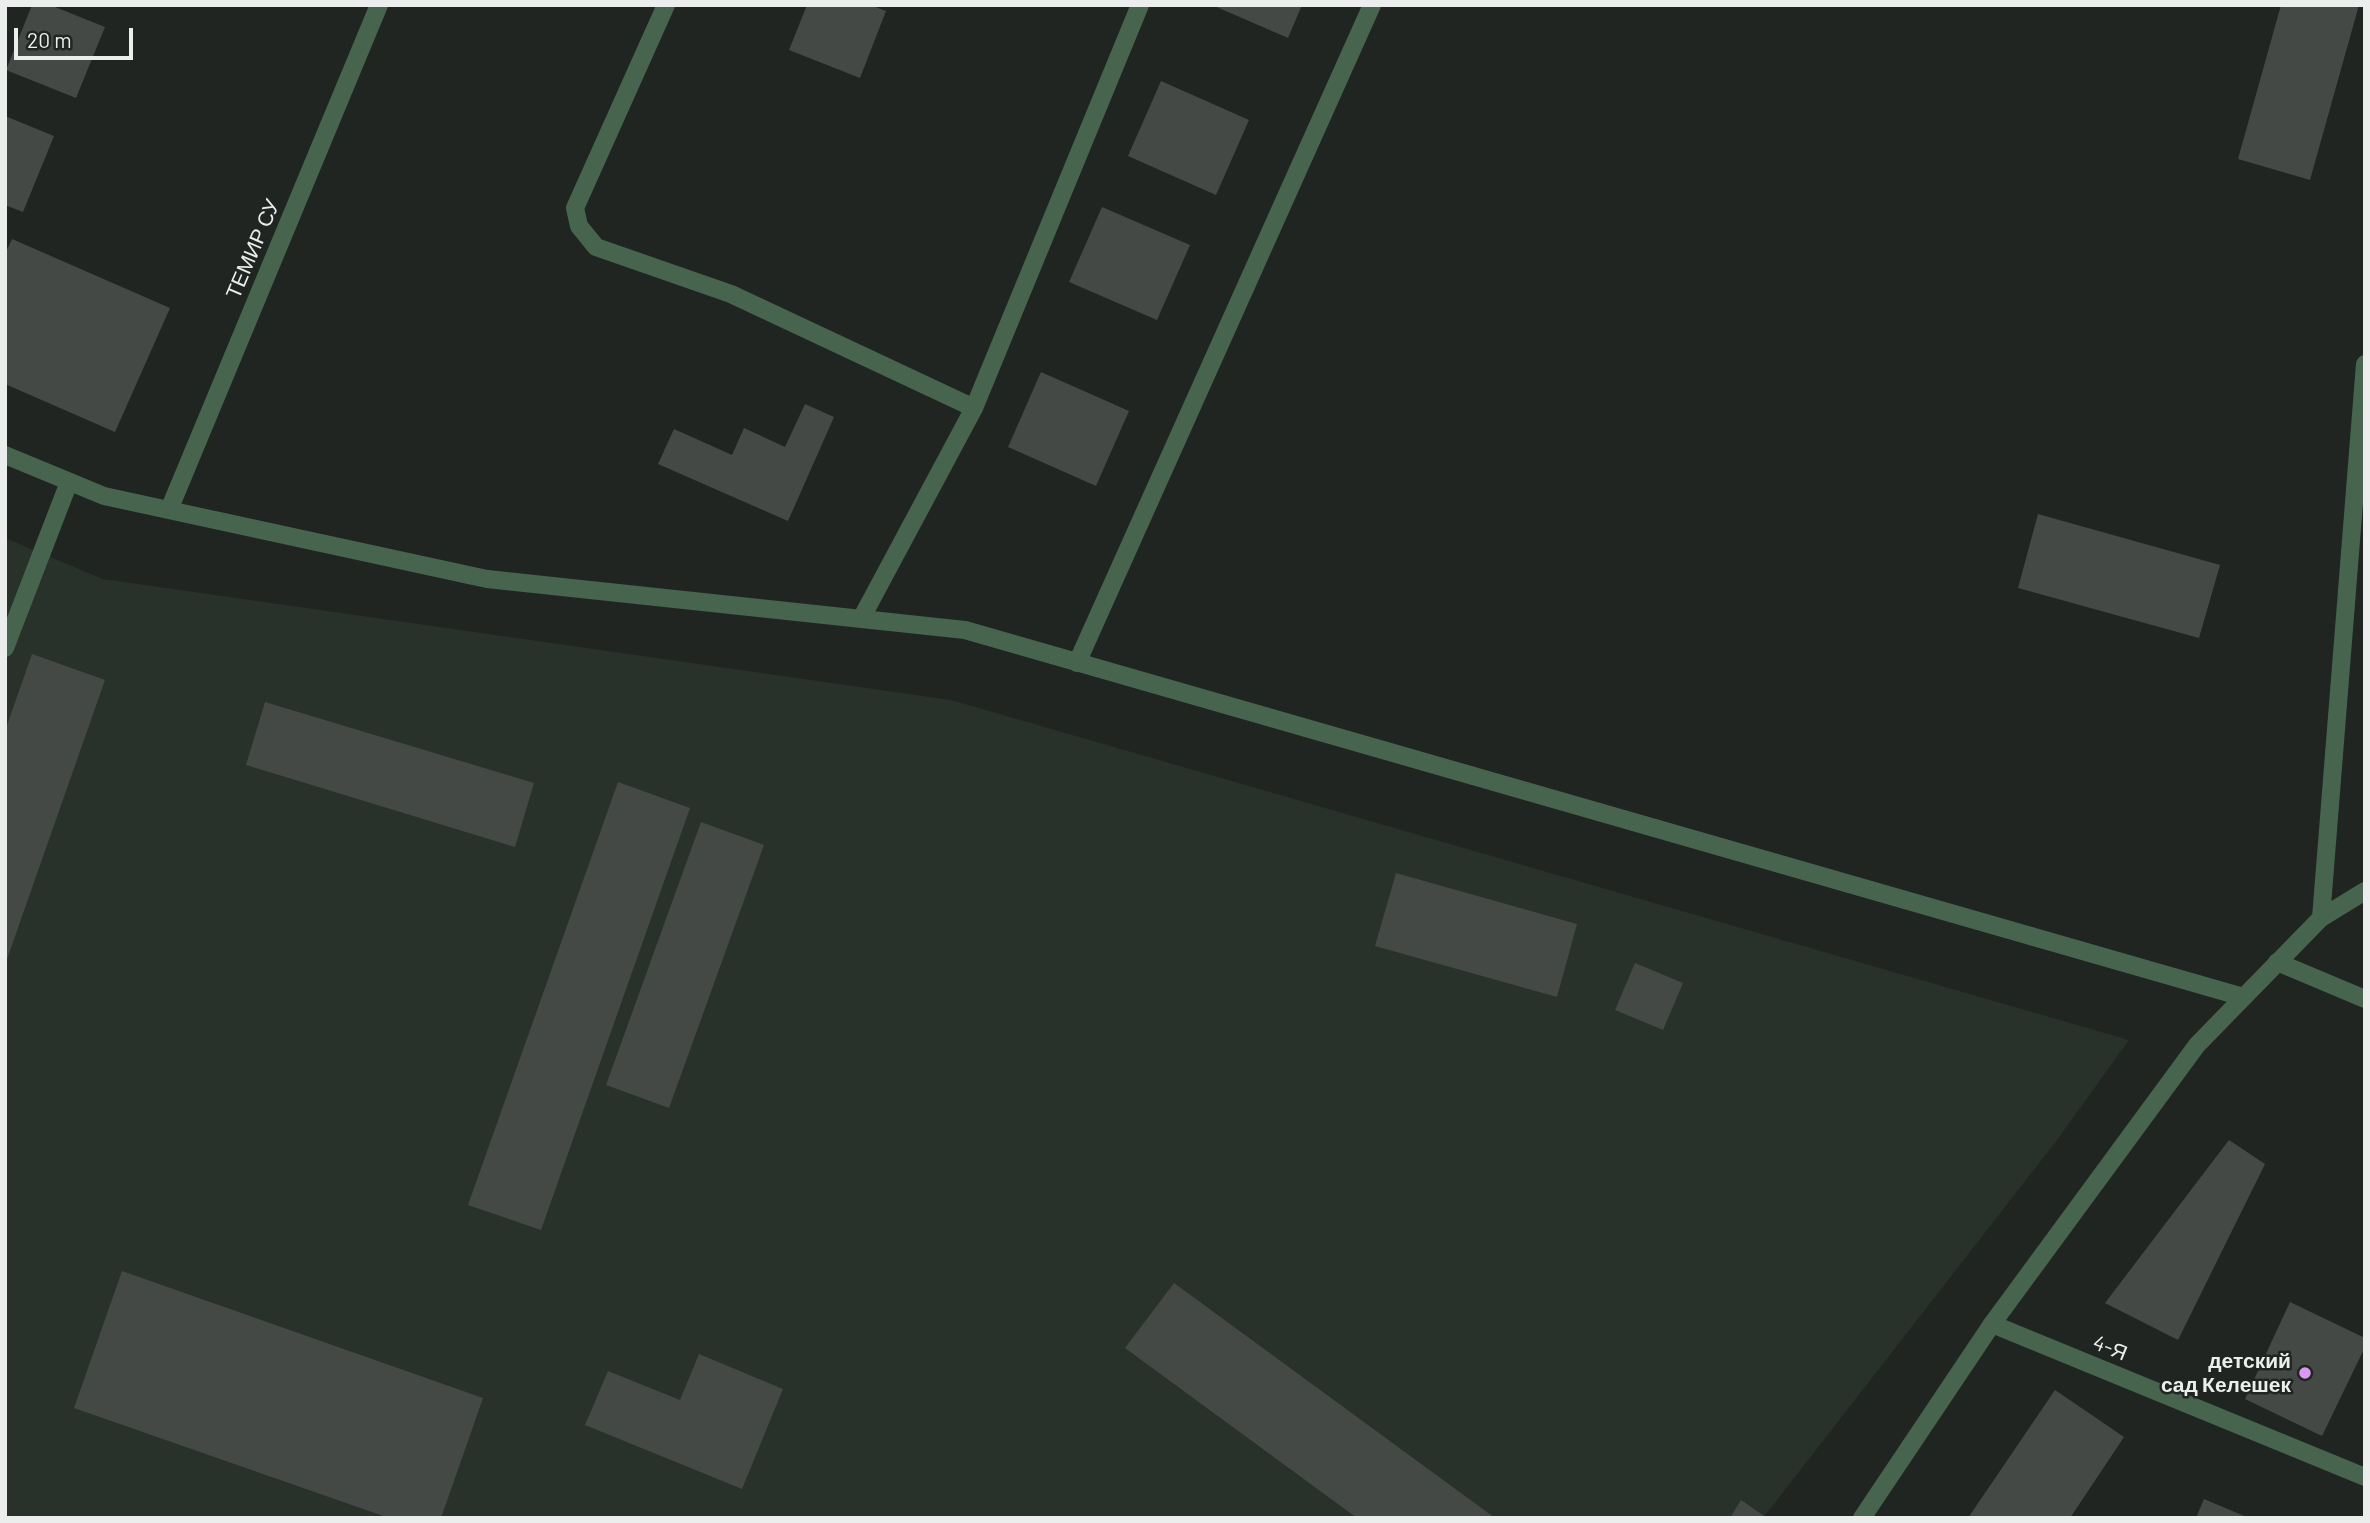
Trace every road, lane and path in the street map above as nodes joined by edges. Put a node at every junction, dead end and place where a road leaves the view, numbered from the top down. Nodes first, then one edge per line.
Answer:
1 (379, 5) edge
2 (666, 5) edge
3 (1140, 5) edge
4 (1372, 5) edge
5 (2365, 364) edge
6 (974, 408) junction
7 (5, 455) edge
8 (69, 482) junction
9 (169, 510) junction
10 (861, 619) junction
11 (5, 648) edge
12 (1077, 663) junction
13 (2365, 891) edge
14 (2320, 918) junction
15 (2277, 962) junction
16 (2243, 997) junction
17 (2365, 999) edge
18 (1992, 1324) junction
19 (2365, 1477) edge
20 (1862, 1518) edge

1 - 9 street, ТЕМИР СУ
2 - 6 street
3 - 6 street
4 - 12 street
5 - 14 street
6 - 10 street
7 - 8 street
8 - 9 street
8 - 11 street
9 - 10 street
10 - 12 street
12 - 16 street
13 - 14 street
14 - 15 street
15 - 16 street
15 - 17 street
16 - 18 street
18 - 19 street, 4-Я
18 - 20 street

